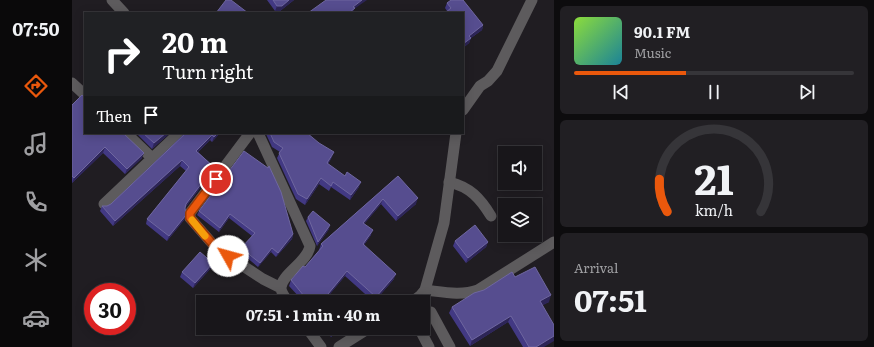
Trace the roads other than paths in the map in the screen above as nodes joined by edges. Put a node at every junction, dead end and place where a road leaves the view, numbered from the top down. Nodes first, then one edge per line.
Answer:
1 (112, 0) edge
2 (532, 0) edge
3 (123, 12) edge
4 (72, 83) edge
5 (84, 94) edge
6 (464, 109) edge
7 (127, 134) edge
8 (178, 134) edge
9 (249, 134) edge
10 (258, 134) edge
11 (456, 134) edge
12 (152, 158) junction
13 (449, 182) junction
14 (104, 204) edge
15 (491, 216) dead end
16 (554, 242) edge
17 (281, 288) junction
18 (425, 290) junction
19 (284, 295) edge
20 (421, 295) edge
21 (431, 312) dead end
22 (312, 335) edge
23 (358, 335) edge
24 (423, 335) edge
25 (321, 347) edge
26 (339, 347) edge
27 (429, 347) edge
28 (450, 347) edge

1 - 3 street
2 - 6 street
4 - 5 street
7 - 12 street
8 - 12 street
9 - 17 street
10 - 17 street
11 - 13 street
12 - 14 street
13 - 15 street
13 - 18 street
16 - 18 street
17 - 19 street
18 - 20 street
21 - 28 street
22 - 25 street
23 - 26 street
24 - 27 street

